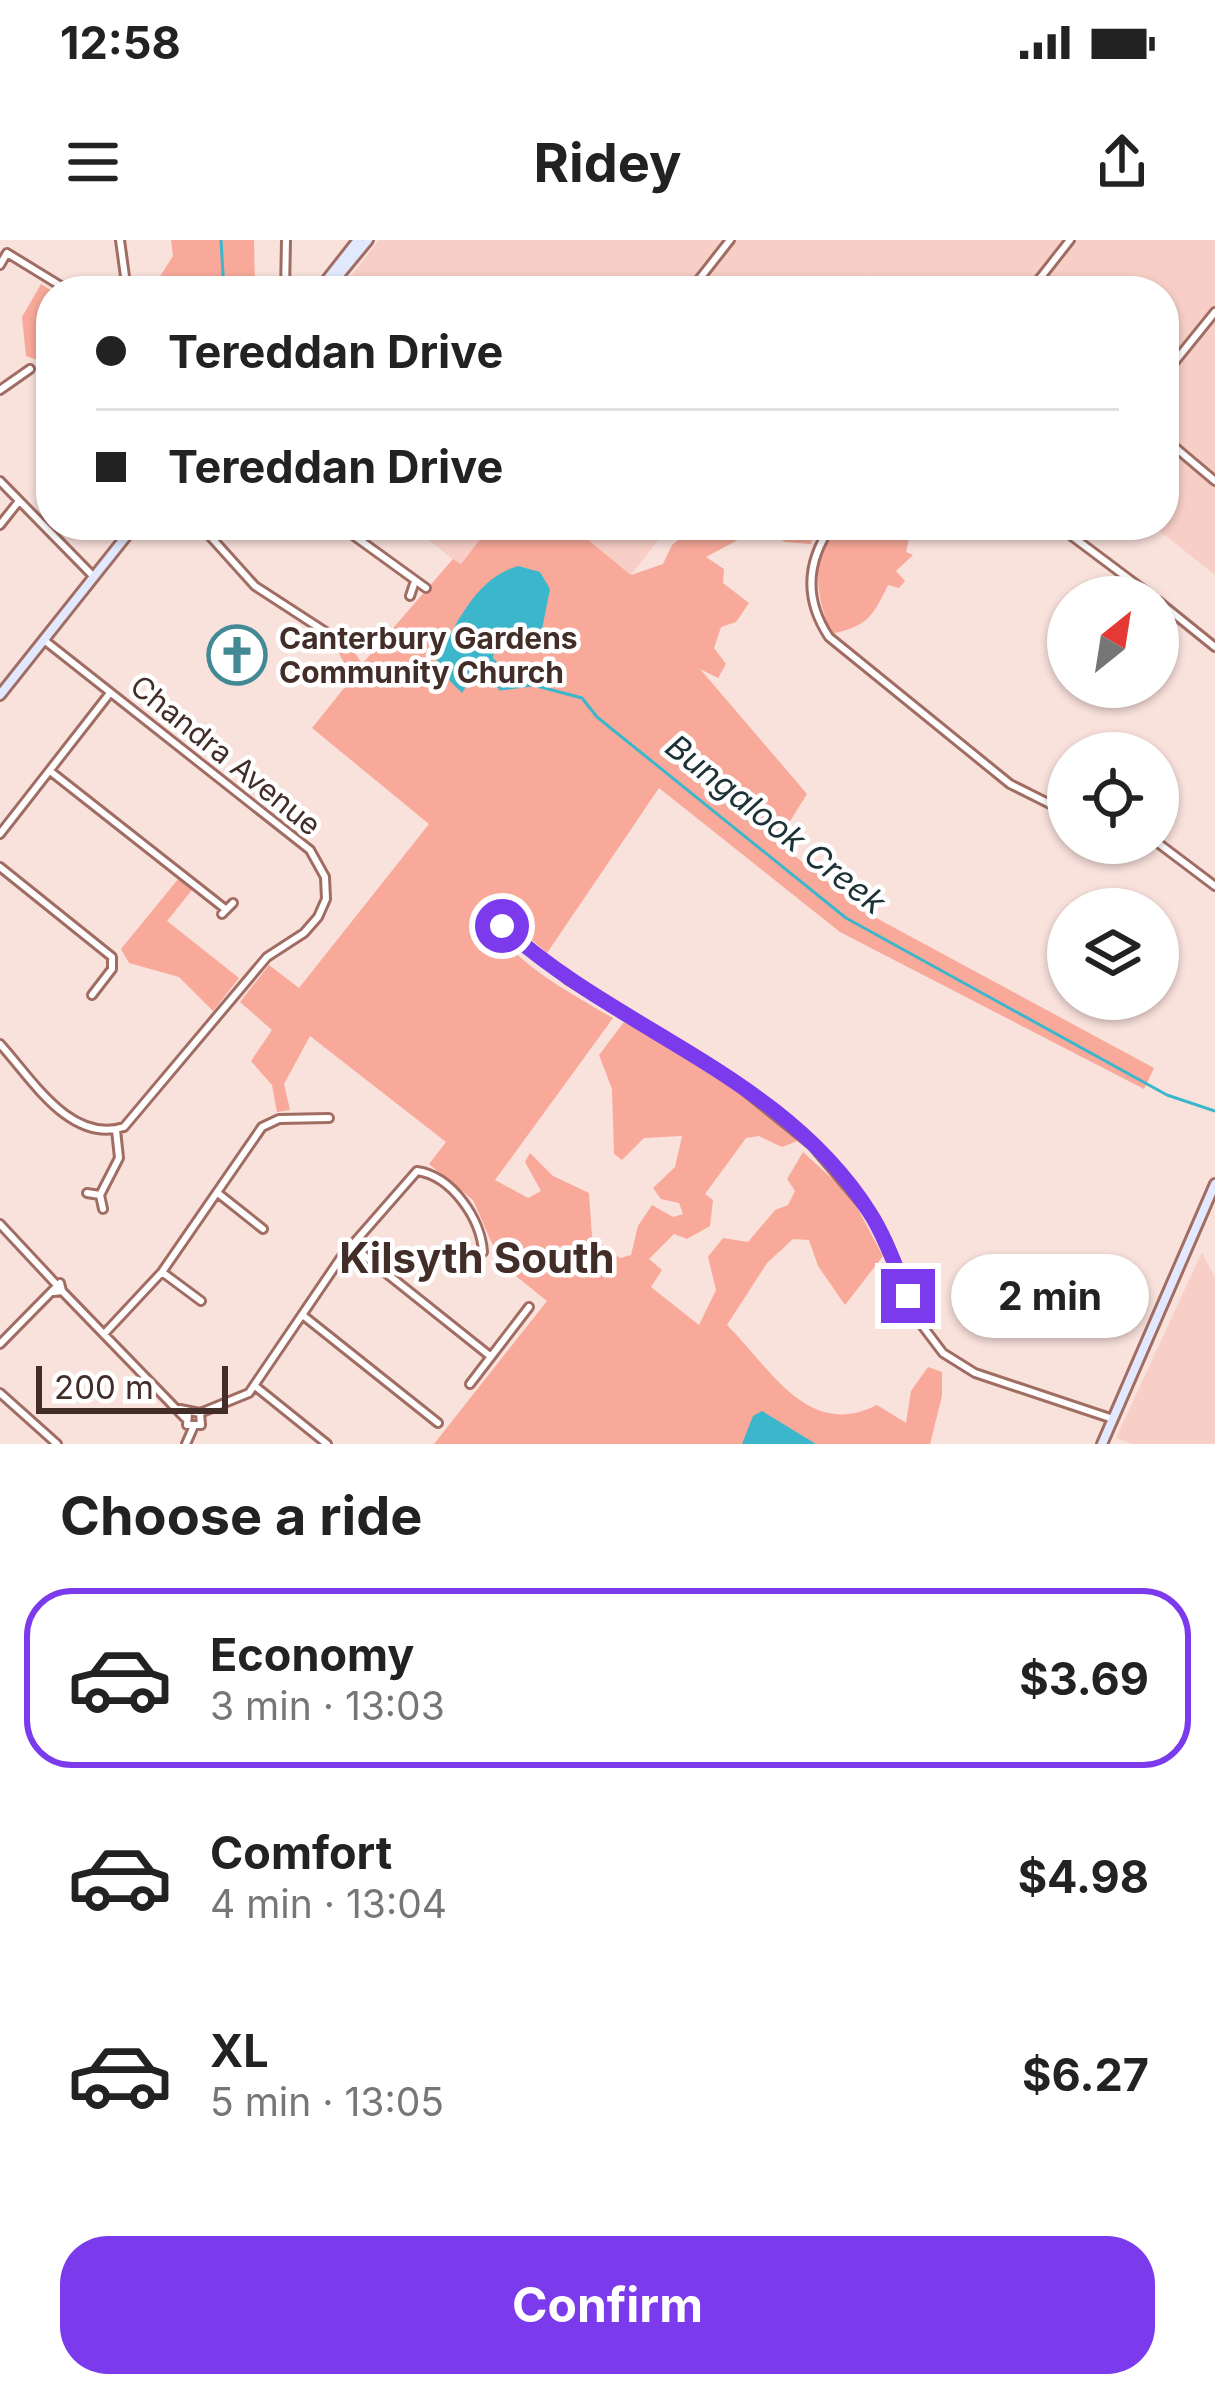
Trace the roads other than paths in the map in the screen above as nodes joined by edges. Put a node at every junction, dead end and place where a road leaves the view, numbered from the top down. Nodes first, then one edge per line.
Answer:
1 (120, 240) edge
2 (286, 240) edge
3 (358, 240) edge
4 (368, 240) edge
5 (730, 240) edge
6 (1070, 240) edge
7 (0, 266) edge
8 (45, 276) edge
9 (125, 276) edge
10 (285, 276) edge
11 (333, 276) edge
12 (336, 276) edge
13 (702, 276) edge
14 (1042, 276) edge
15 (1215, 312) edge
16 (1179, 357) edge
17 (30, 369) dead end
18 (0, 390) edge
19 (1179, 451) edge
20 (0, 481) edge
21 (1215, 481) edge
22 (19, 501) junction
23 (36, 518) edge
24 (0, 525) edge
25 (57, 540) edge
26 (124, 540) edge
27 (214, 540) edge
28 (358, 540) edge
29 (824, 540) edge
30 (1078, 540) edge
31 (1126, 576) edge
32 (94, 577) junction
33 (414, 584) junction
34 (426, 588) dead end
35 (410, 596) dead end
36 (1179, 617) edge
37 (335, 638) dead end
38 (44, 640) junction
39 (1215, 646) edge
40 (110, 694) junction
41 (0, 695) edge
42 (50, 771) junction
43 (1047, 802) edge
44 (0, 834) edge
45 (1179, 859) edge
46 (0, 867) edge
47 (1215, 886) edge
48 (233, 903) dead end
49 (495, 918) dead end
50 (92, 995) dead end
51 (0, 1044) edge
52 (329, 1118) dead end
53 (116, 1130) junction
54 (1215, 1184) edge
55 (88, 1193) dead end
56 (219, 1193) junction
57 (100, 1195) junction
58 (103, 1209) dead end
59 (0, 1224) edge
60 (263, 1228) dead end
61 (351, 1245) junction
62 (483, 1252) dead end
63 (162, 1272) junction
64 (57, 1289) junction
65 (201, 1301) dead end
66 (529, 1307) dead end
67 (304, 1317) junction
68 (105, 1333) junction
69 (0, 1344) edge
70 (490, 1356) junction
71 (470, 1384) dead end
72 (256, 1386) junction
73 (0, 1393) edge
74 (201, 1415) junction
75 (1113, 1419) junction
76 (188, 1421) junction
77 (438, 1423) dead end
78 (187, 1442) edge
79 (57, 1444) edge
80 (326, 1444) edge
81 (1102, 1444) edge

1 - 9 street
2 - 10 street
3 - 11 main road
4 - 12 main road
5 - 13 street
6 - 14 street
7 - 8 street
15 - 16 street
17 - 18 street
19 - 21 street
20 - 22 street
22 - 23 street
22 - 24 street
25 - 32 street
26 - 32 main road
27 - 37 street
28 - 33 street
29 - 43 street
30 - 31 street
32 - 38 main road
33 - 34 street
33 - 35 street
36 - 39 street
38 - 40 street, Chandra Avenue
38 - 41 main road
40 - 42 street
40 - 53 street, Chandra Avenue
42 - 44 street
42 - 48 street
45 - 47 street
46 - 50 street
49 - 75 street
51 - 53 street
52 - 56 street
53 - 57 street
54 - 75 main road
55 - 57 street
56 - 60 street
56 - 63 street
57 - 58 street
59 - 64 street
61 - 62 street
61 - 67 street
61 - 70 street
63 - 65 street
63 - 68 street
64 - 68 street
64 - 69 street
66 - 70 street
67 - 72 street
67 - 77 street
68 - 76 street
70 - 71 street
72 - 74 street
72 - 80 street
73 - 79 street
74 - 76 street
74 - 76 street
75 - 81 main road
76 - 78 street

